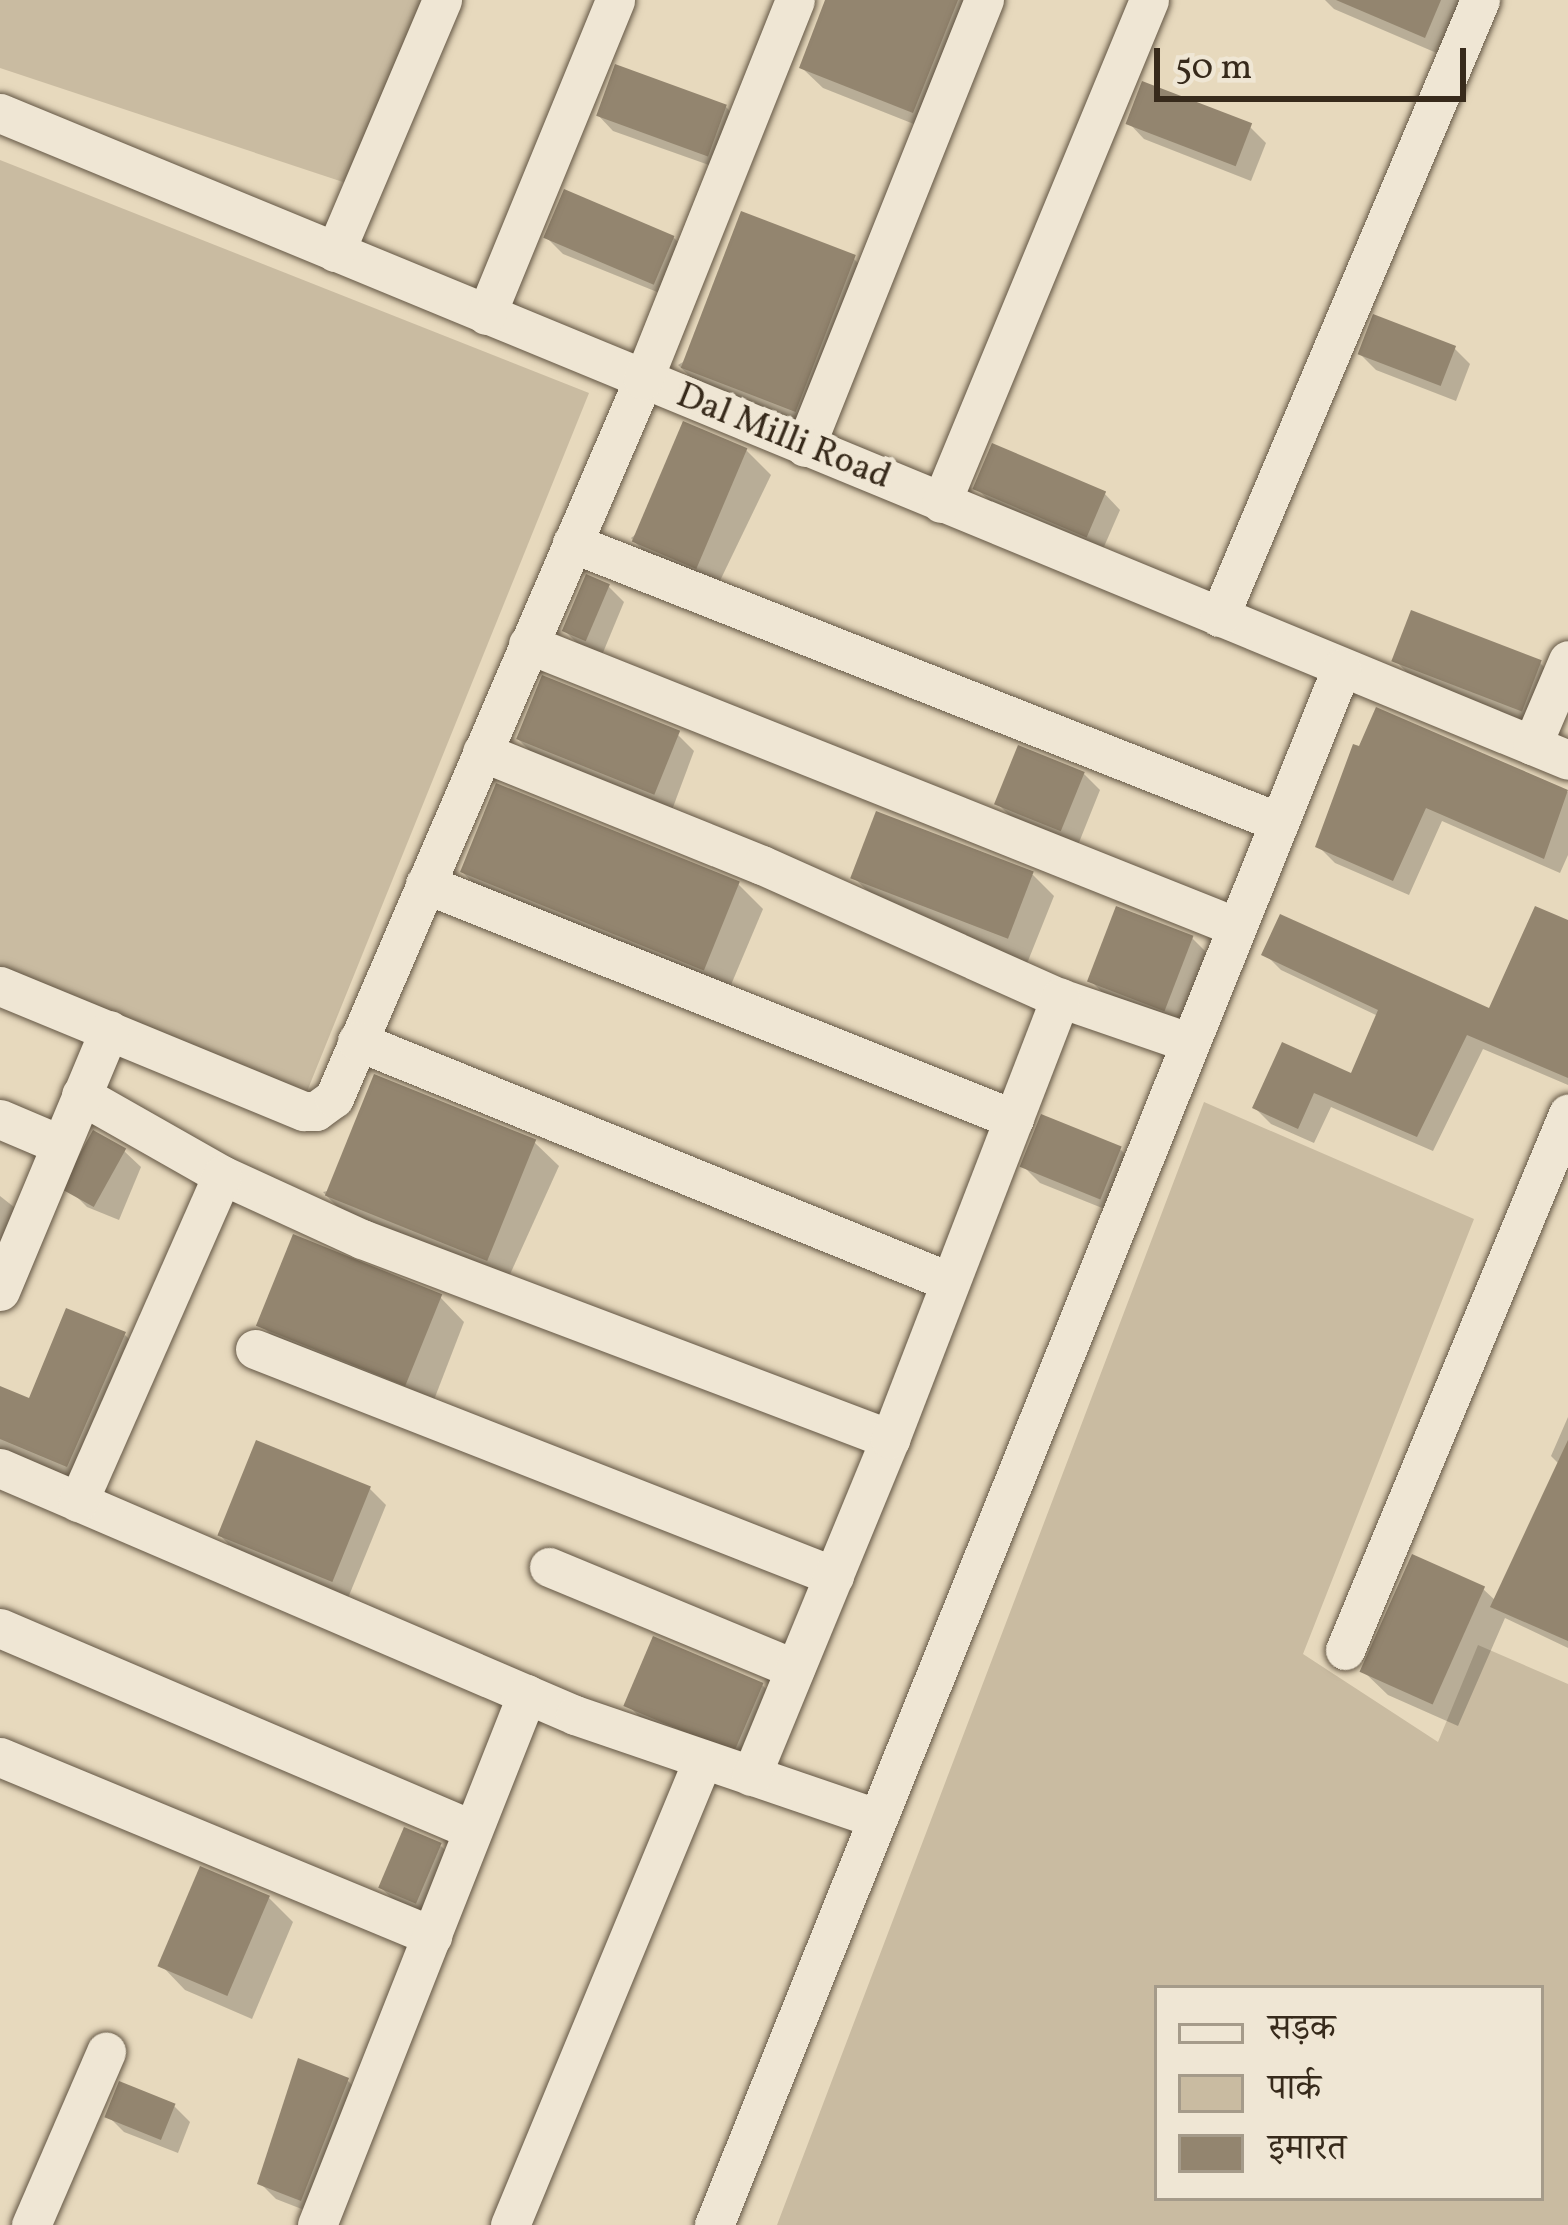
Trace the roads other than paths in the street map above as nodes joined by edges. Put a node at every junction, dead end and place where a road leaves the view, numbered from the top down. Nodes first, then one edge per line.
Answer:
1 (442, 0) edge
2 (615, 0) edge
3 (796, 0) edge
4 (984, 0) edge
5 (1149, 0) edge
6 (1480, 0) edge
7 (0, 113) edge
8 (334, 252) junction
9 (486, 315) junction
10 (643, 380) junction
11 (805, 446) junction
12 (941, 503) junction
13 (572, 543) junction
14 (1220, 617) junction
15 (528, 644) junction
16 (1568, 660) edge
17 (1340, 670) junction
18 (482, 752) junction
19 (1550, 752) edge
20 (1276, 821) junction
21 (425, 884) junction
22 (1234, 926) junction
23 (0, 986) edge
24 (1060, 998) junction
25 (109, 1030) junction
26 (358, 1041) junction
27 (1188, 1042) junction
28 (81, 1095) junction
29 (1568, 1114) edge
30 (0, 1119) edge
31 (1014, 1119) junction
32 (59, 1144) junction
33 (222, 1175) junction
34 (948, 1281) junction
35 (0, 1291) edge
36 (255, 1348) dead end
37 (890, 1439) junction
38 (0, 1468) edge
39 (78, 1502) junction
40 (549, 1567) dead end
41 (834, 1576) junction
42 (0, 1628) edge
43 (1345, 1650) dead end
44 (795, 1669) junction
45 (527, 1694) junction
46 (0, 1757) edge
47 (703, 1760) junction
48 (751, 1776) junction
49 (876, 1818) junction
50 (473, 1830) junction
51 (432, 1936) junction
52 (106, 2052) dead end
53 (31, 2225) edge
54 (317, 2225) edge
55 (510, 2225) edge
56 (714, 2225) edge

1 - 8 street
2 - 9 street
3 - 10 street
4 - 11 street
5 - 12 street
6 - 14 street
7 - 8 street, Dal Milli Road
8 - 9 street, Dal Milli Road
9 - 10 street, Dal Milli Road
10 - 11 street, Dal Milli Road
10 - 13 street
11 - 12 street, Dal Milli Road
12 - 14 street, Dal Milli Road
13 - 15 street
13 - 20 street
14 - 17 street, Dal Milli Road
15 - 18 street
15 - 22 street
16 - 19 street
17 - 19 street, Dal Milli Road
17 - 20 street
18 - 21 street
18 - 24 street
20 - 22 street
21 - 26 street
21 - 31 street
22 - 27 street
23 - 25 street
24 - 27 street
24 - 31 street
25 - 26 street
25 - 28 street
26 - 34 street
27 - 49 street
28 - 32 street
28 - 33 street
29 - 43 street
30 - 32 street
31 - 34 street
32 - 35 street
33 - 37 street
33 - 39 street
34 - 37 street
36 - 41 street
37 - 41 street
38 - 39 street
39 - 45 street
40 - 44 street
41 - 44 street
42 - 50 street
44 - 48 street
45 - 47 street
45 - 50 street
46 - 51 street
47 - 48 street
47 - 55 street
48 - 49 street
49 - 56 street
50 - 51 street
51 - 54 street
52 - 53 street

